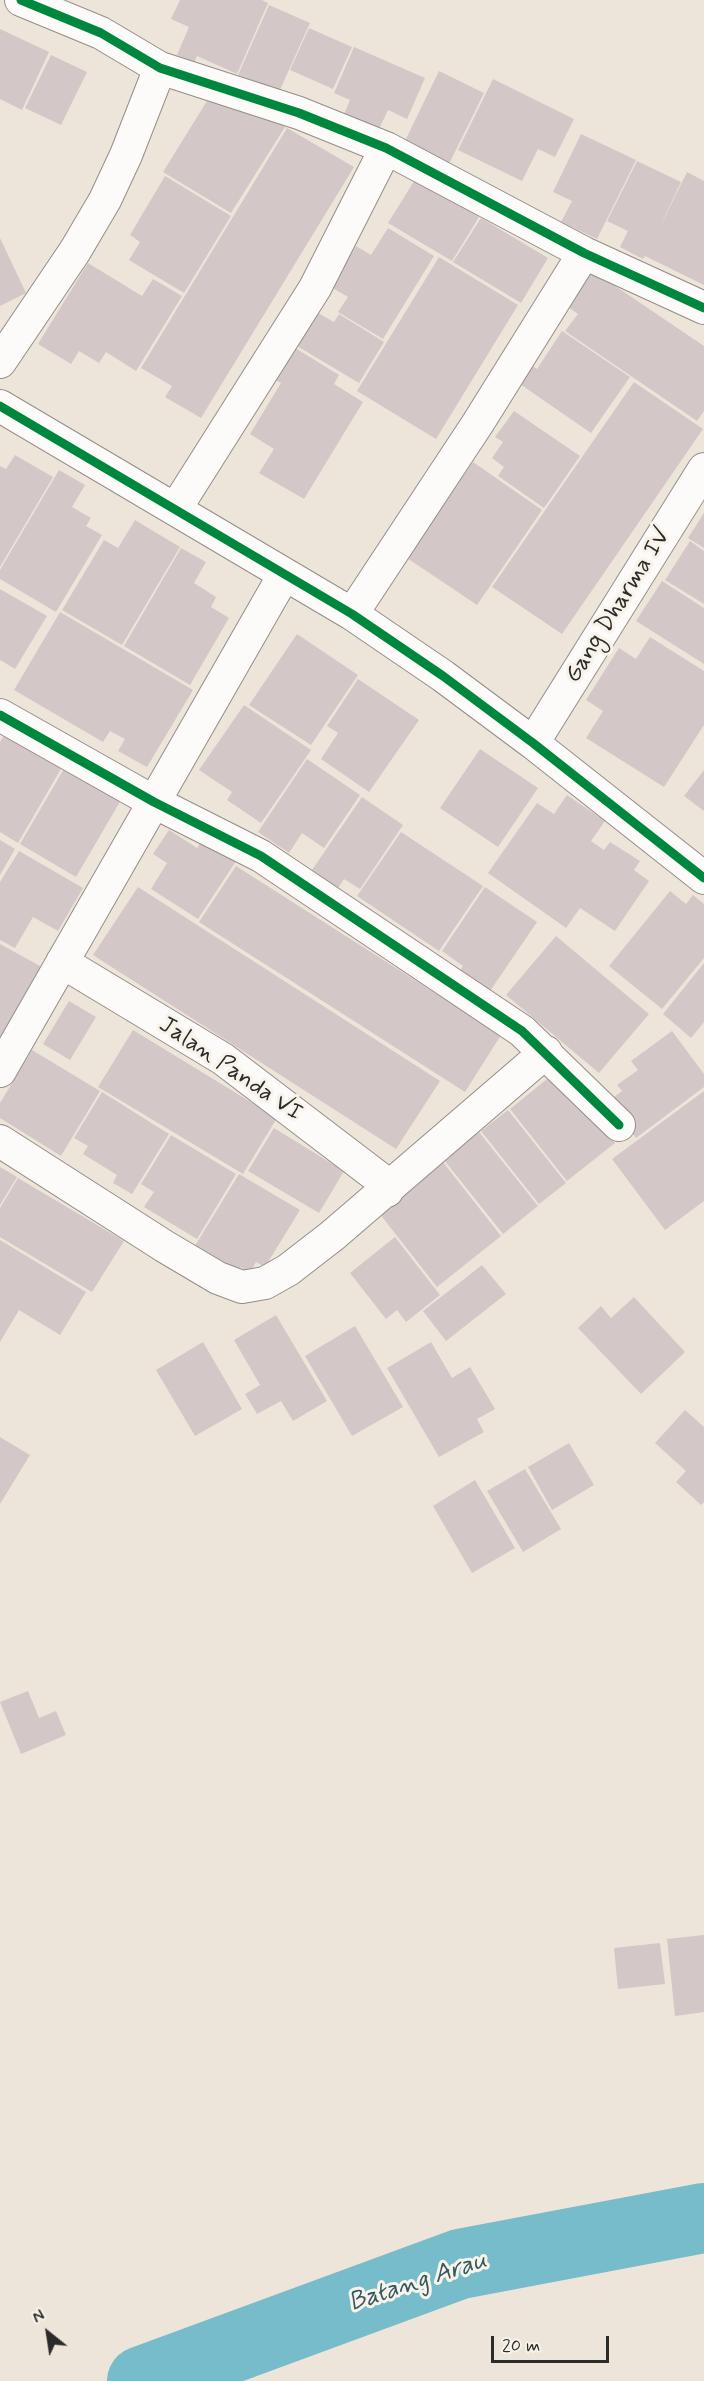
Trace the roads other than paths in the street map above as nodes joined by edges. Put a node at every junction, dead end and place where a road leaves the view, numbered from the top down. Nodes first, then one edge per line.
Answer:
1 (30, 2) edge
2 (160, 68) junction
3 (386, 148) junction
4 (584, 253) junction
5 (704, 308) edge
6 (0, 362) edge
7 (0, 406) edge
8 (704, 469) edge
9 (176, 508) junction
10 (285, 575) junction
11 (352, 614) junction
12 (0, 715) edge
13 (532, 743) junction
14 (154, 802) junction
15 (704, 878) edge
16 (62, 962) junction
17 (546, 1053) junction
18 (0, 1071) edge
19 (619, 1125) dead end
20 (0, 1141) edge
21 (387, 1191) junction

1 - 2 street
2 - 3 street
2 - 6 street
3 - 4 street
3 - 9 street
4 - 5 street
4 - 11 street
7 - 9 street
8 - 13 street, Gang Dharma IV
9 - 10 street
10 - 11 street
10 - 14 street
11 - 13 street
12 - 14 street
13 - 15 street
14 - 16 street
14 - 17 street
16 - 18 street
16 - 21 street, Jalan Panda VI
17 - 19 street
17 - 21 street
20 - 21 street

